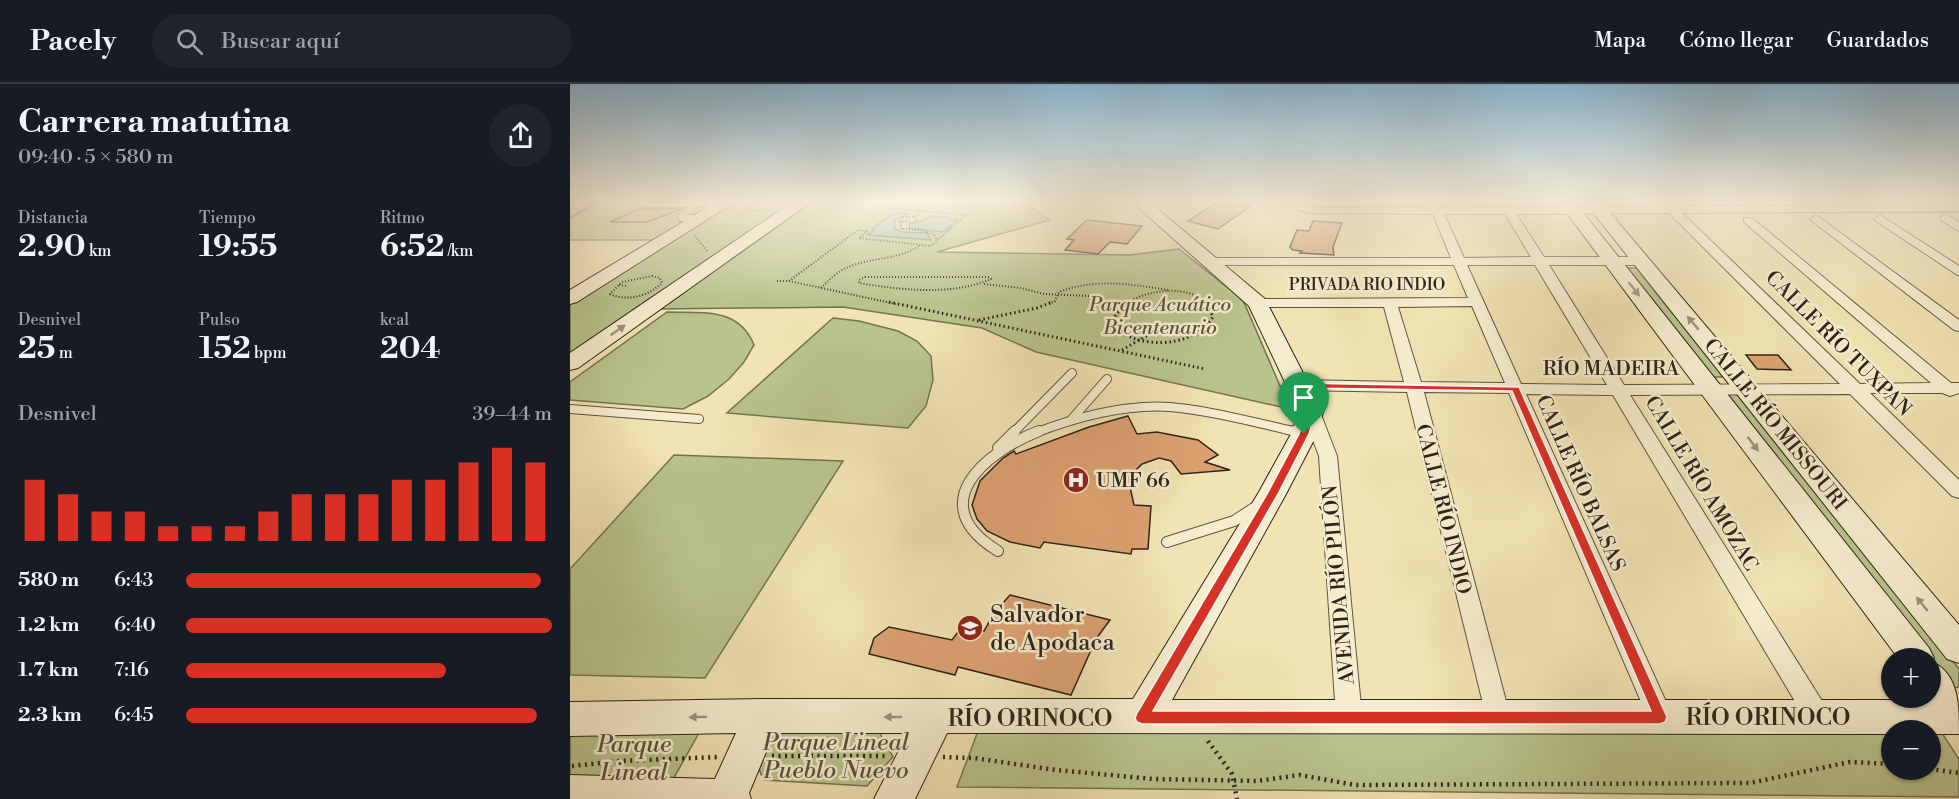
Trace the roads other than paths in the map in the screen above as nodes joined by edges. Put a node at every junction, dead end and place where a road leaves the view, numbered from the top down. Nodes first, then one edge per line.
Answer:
1 (669, 234) edge
2 (756, 234) edge
3 (1180, 234) edge
4 (1446, 234) edge
5 (1524, 234) edge
6 (1599, 234) edge
7 (1613, 234) edge
8 (1699, 234) edge
9 (1765, 234) edge
10 (1836, 234) edge
11 (1903, 234) edge
12 (1613, 261) junction
13 (1641, 261) junction
14 (1213, 262) junction
15 (1458, 262) junction
16 (1542, 262) junction
17 (1959, 272) edge
18 (570, 298) edge
19 (1476, 302) junction
20 (1258, 303) junction
21 (1390, 303) junction
22 (1959, 327) edge
23 (570, 363) edge
24 (1072, 373) dead end
25 (1107, 379) dead end
26 (1298, 385) junction
27 (1414, 387) junction
28 (1516, 388) junction
29 (1855, 388) junction
30 (1711, 389) junction
31 (1748, 389) junction
32 (1618, 390) junction
33 (1955, 392) edge
34 (570, 409) edge
35 (699, 419) dead end
36 (1070, 422) junction
37 (1307, 423) junction
38 (991, 456) junction
39 (1959, 491) edge
40 (1272, 494) junction
41 (1167, 542) dead end
42 (998, 551) dead end
43 (1909, 648) edge
44 (1959, 650) edge
45 (1941, 691) edge
46 (1959, 715) edge
47 (763, 716) junction
48 (1497, 716) junction
49 (936, 717) junction
50 (1349, 717) junction
51 (1660, 717) junction
52 (1818, 717) junction
53 (1142, 718) junction
54 (570, 719) edge
55 (570, 795) edge
56 (726, 799) edge
57 (731, 799) edge
58 (894, 799) edge

1 - 18 street
23 -> 2 street
3 - 14 street, AVENIDA RÍO PILÓN
4 - 15 street, CALLE RÍO BALSAS
5 - 16 street, CALLE RÍO AMOZAC
6 - 12 street, CALLE RÍO MISSOURI
7 - 13 street, CALLE RÍO MISSOURI
8 - 29 street, CALLE RÍO TUXPAN
9 - 33 street
10 - 22 street
11 - 17 street
12 - 13 street
12 - 16 street
12 -> 30 street, CALLE RÍO MISSOURI
31 -> 13 street, CALLE RÍO MISSOURI
14 - 15 street
14 - 20 street, AVENIDA RÍO PILÓN
15 - 16 street
15 - 19 street, CALLE RÍO BALSAS
16 - 32 street, CALLE RÍO AMOZAC
19 - 21 street, PRIVADA RIO INDIO
19 - 28 street, CALLE RÍO BALSAS
20 - 21 street, PRIVADA RIO INDIO
20 - 26 street, AVENIDA RÍO PILÓN
21 - 27 street, CALLE RÍO INDIO
24 - 38 lane
25 - 36 lane
26 - 27 street, RÍO MADEIRA
26 - 37 street, AVENIDA RÍO PILÓN
27 - 28 street, RÍO MADEIRA
27 - 48 street, CALLE RÍO INDIO
28 - 32 street, RÍO MADEIRA
28 - 51 street, CALLE RÍO BALSAS
29 - 31 street, RÍO MADEIRA
29 - 33 street, RÍO MADEIRA
29 - 39 street, CALLE RÍO TUXPAN
30 - 31 street, RÍO MADEIRA
30 - 32 street, RÍO MADEIRA
30 -> 43 street, CALLE RÍO MISSOURI
44 -> 31 street, CALLE RÍO MISSOURI
32 - 52 street, CALLE RÍO AMOZAC
34 - 35 lane
36 - 37 lane
36 - 38 lane
37 - 40 street
37 - 50 street, AVENIDA RÍO PILÓN
38 - 42 lane
40 - 41 lane
40 - 53 street
45 - 46 street
46 - 52 street, RÍO ORINOCO
49 -> 47 street, RÍO ORINOCO
47 -> 54 street, RÍO ORINOCO
47 - 56 street
48 - 50 street, RÍO ORINOCO
48 - 51 street, RÍO ORINOCO
49 - 53 street, RÍO ORINOCO
49 - 58 street
50 - 53 street, RÍO ORINOCO
51 - 52 street, RÍO ORINOCO
55 - 56 street
56 - 57 street

